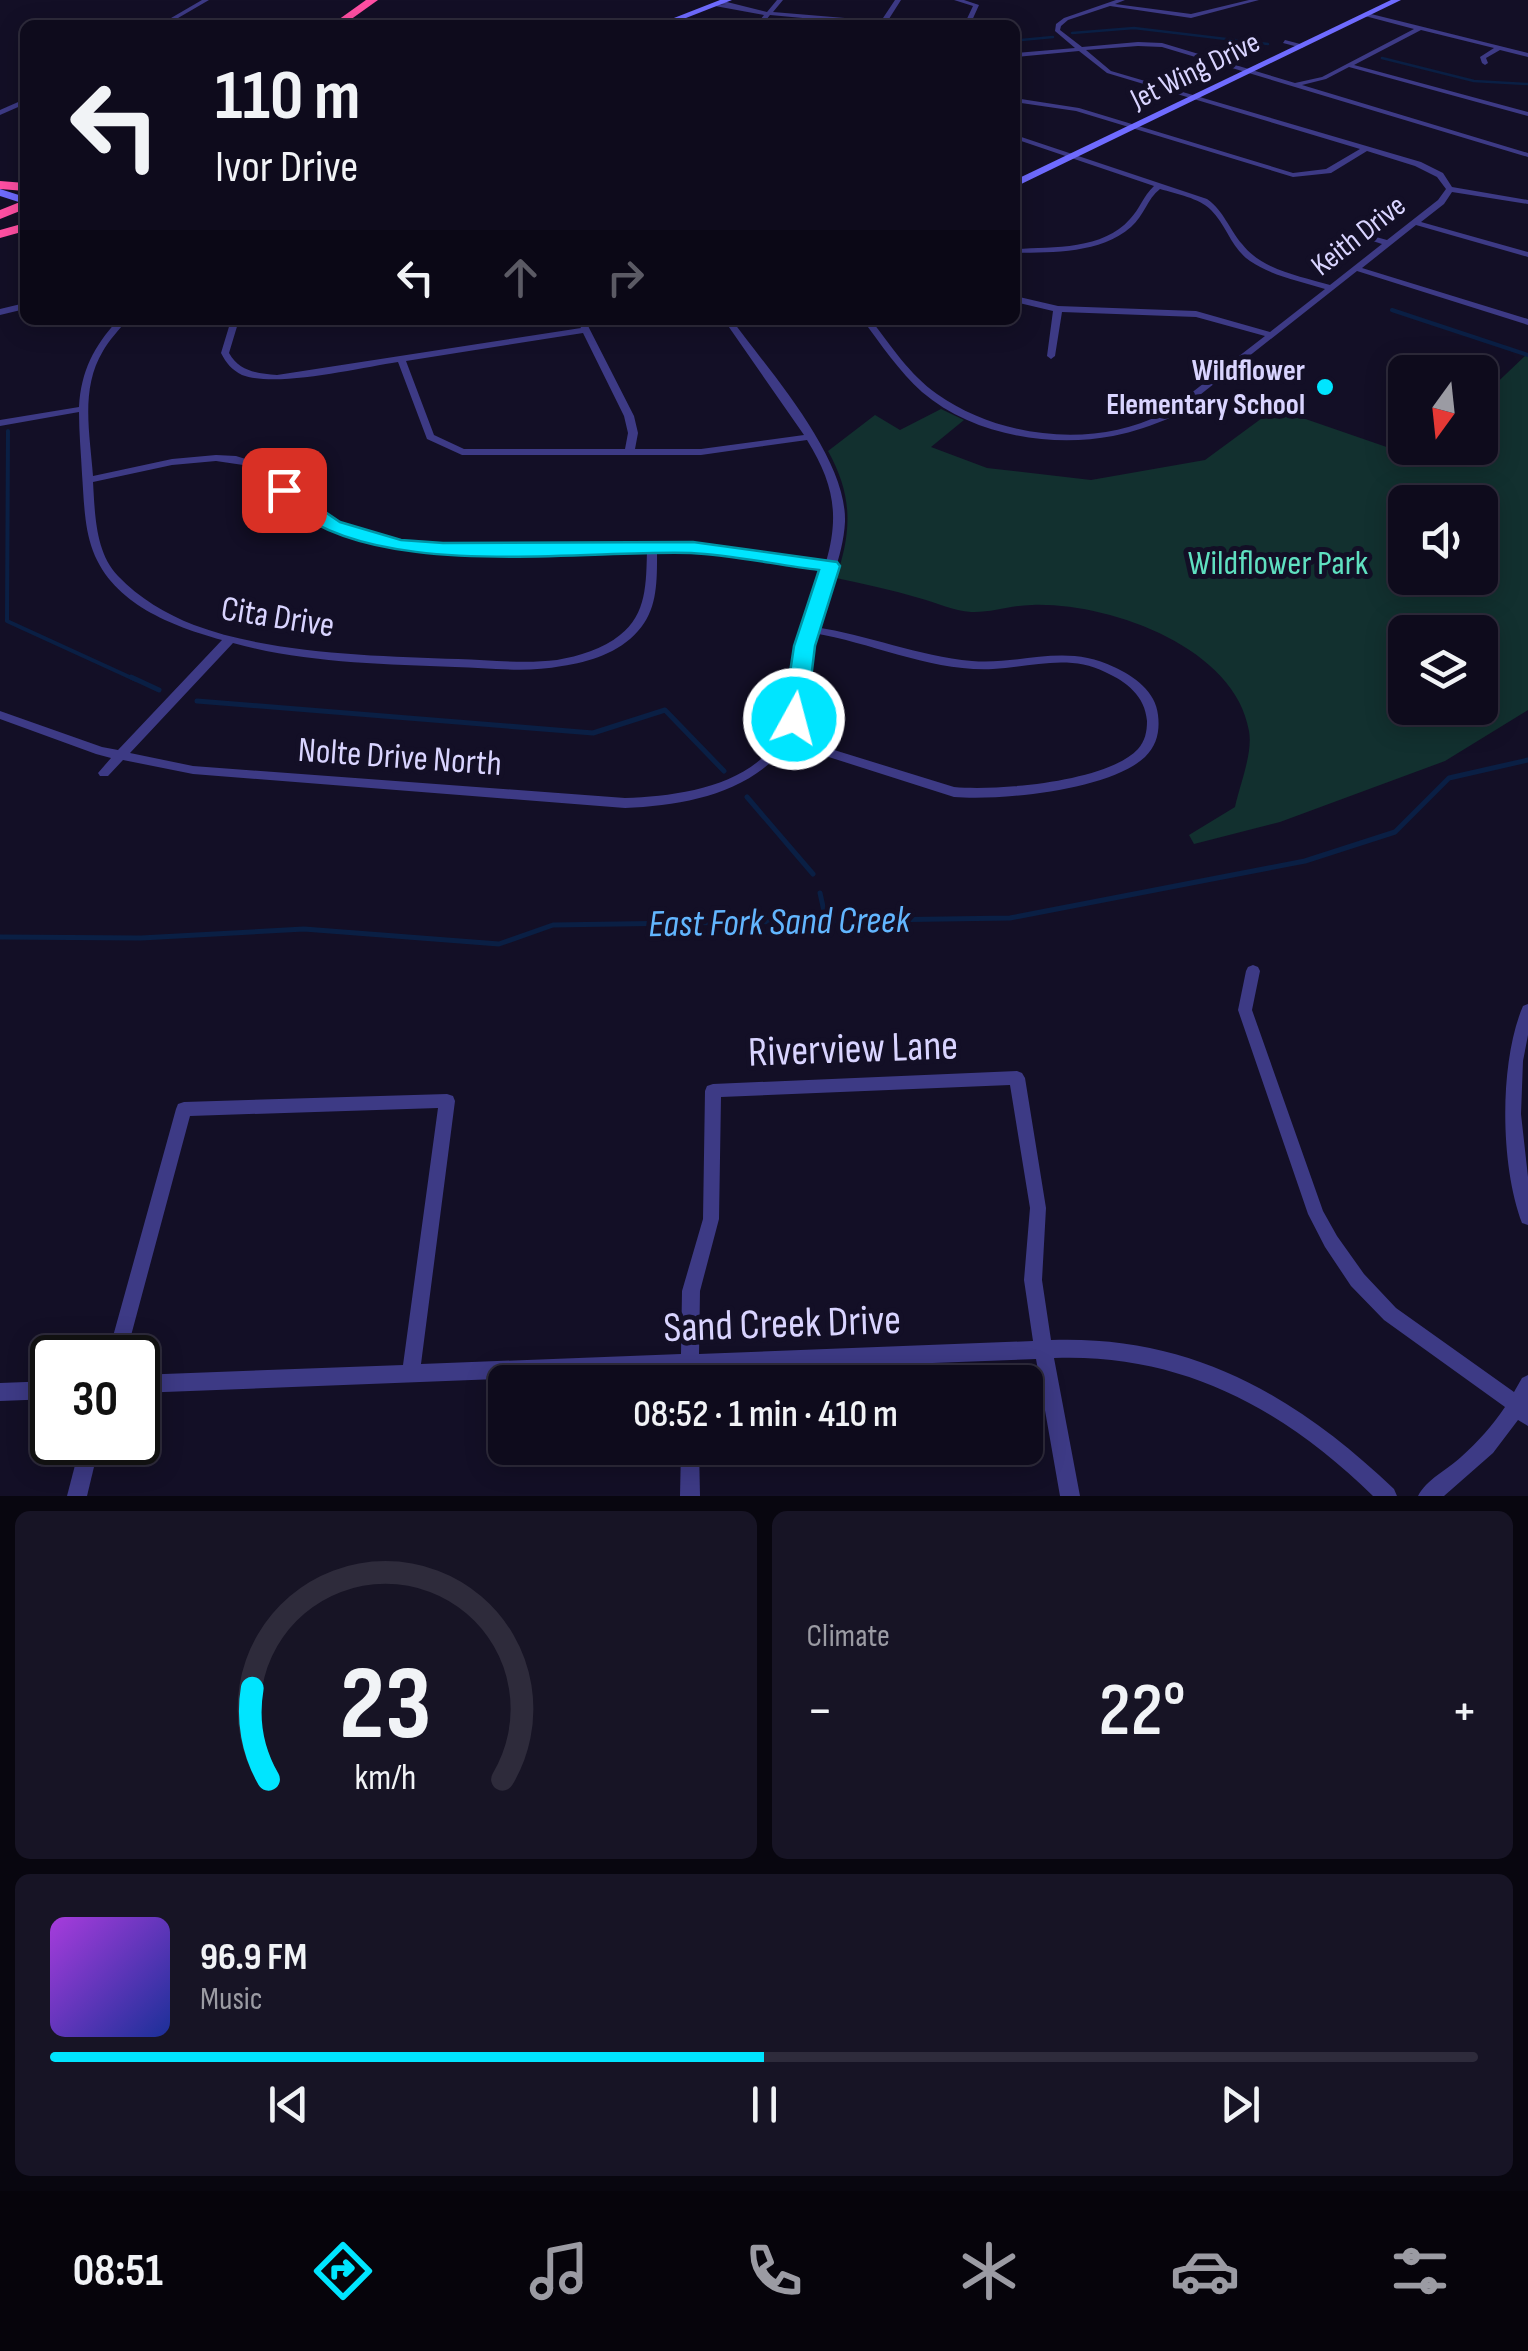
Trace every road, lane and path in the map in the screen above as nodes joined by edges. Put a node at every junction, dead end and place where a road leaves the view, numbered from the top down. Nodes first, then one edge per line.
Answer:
1 (206, 0) edge
2 (780, 0) edge
3 (956, 0) edge
4 (1122, 0) edge
5 (1256, 0) edge
6 (1397, 0) edge
7 (379, 3) edge
8 (723, 3) edge
9 (1114, 6) junction
10 (766, 13) junction
11 (1367, 15) junction
12 (171, 20) edge
13 (346, 20) edge
14 (682, 20) edge
15 (762, 20) edge
16 (840, 20) edge
17 (969, 20) edge
18 (1420, 28) junction
19 (1285, 42) dead end
20 (1302, 46) junction
21 (1499, 48) junction
22 (1080, 49) junction
23 (1020, 55) edge
24 (1528, 55) edge
25 (1485, 63) dead end
26 (1348, 66) junction
27 (1252, 70) junction
28 (1297, 84) junction
29 (1196, 98) junction
30 (1020, 101) edge
31 (1528, 114) edge
32 (1134, 127) junction
33 (1020, 139) edge
34 (1367, 148) junction
35 (1528, 155) edge
36 (1074, 156) junction
37 (1020, 182) edge
38 (1159, 186) junction
39 (1450, 189) junction
40 (1528, 202) edge
41 (1414, 222) junction
42 (1356, 233) dead end
43 (1108, 237) junction
44 (1121, 243) dead end
45 (1387, 243) junction
46 (1020, 251) edge
47 (1528, 255) edge
48 (1356, 268) junction
49 (1331, 288) junction
50 (1020, 300) edge
51 (1058, 309) junction
52 (1528, 322) edge
53 (118, 325) edge
54 (234, 325) edge
55 (583, 325) edge
56 (731, 325) edge
57 (871, 325) edge
58 (1272, 335) junction
59 (1050, 356) dead end
60 (402, 359) junction
61 (82, 408) junction
62 (0, 423) edge
63 (808, 437) junction
64 (629, 453) junction
65 (88, 480) junction
66 (652, 548) junction
67 (830, 566) junction
68 (808, 629) junction
69 (229, 640) junction
70 (0, 715) edge
71 (785, 739) junction
72 (120, 756) junction
73 (104, 773) dead end
74 (1254, 971) dead end
75 (1527, 1012) edge
76 (1528, 1218) edge
77 (122, 1335) edge
78 (1043, 1350) junction
79 (690, 1362) junction
80 (411, 1375) junction
81 (160, 1383) edge
82 (1528, 1384) edge
83 (30, 1391) edge
84 (0, 1392) edge
85 (1523, 1411) edge
86 (85, 1465) edge
87 (690, 1465) edge
88 (78, 1496) edge
89 (690, 1496) edge
90 (1070, 1496) edge
91 (1387, 1496) edge
92 (1428, 1496) edge

1 - 12 street
2 - 10 street
3 - 17 street
4 - 9 street
5 - 9 street
6 - 11 main road, Jet Wing Drive
7 - 13 highway
8 - 10 street
8 - 14 main road
9 - 22 street
10 - 15 street
10 - 16 street
11 - 18 street
11 - 20 main road, Jet Wing Drive
18 - 21 street
18 - 26 street
19 - 20 street
20 - 27 main road, Jet Wing Drive
21 - 24 street
21 - 25 street
22 - 23 street
22 - 27 street
22 - 29 street, Keith Drive
26 - 28 street
26 - 31 street
27 - 28 street
27 - 29 main road, Jet Wing Drive
28 - 35 street
29 - 32 main road, Jet Wing Drive
29 - 34 street, Keith Drive
30 - 32 street
32 - 34 street
32 - 36 main road, Jet Wing Drive
33 - 36 street
34 - 39 street, Keith Drive
36 - 37 main road, Jet Wing Drive
36 - 38 street
38 - 43 street
38 - 49 street
39 - 40 street
39 - 41 street, Keith Drive
41 - 45 street, Keith Drive
41 - 47 street
42 - 45 street
43 - 44 street
43 - 46 street
45 - 48 street, Keith Drive
48 - 49 street, Keith Drive
48 - 52 street
49 - 58 street, Keith Drive
50 - 51 street
51 - 58 street
51 - 59 street
53 - 61 street, Cita Drive
54 - 60 street
55 - 60 street
55 - 64 street
56 - 63 street
57 - 58 street, Keith Drive
60 - 64 street
61 - 62 street
61 - 65 street, Cita Drive
63 - 64 street
63 - 67 street
65 - 66 street
65 - 69 street, Cita Drive
66 - 67 street
66 - 69 street, Cita Drive
67 - 68 street
68 - 71 street
68 - 71 street
69 - 72 street
70 - 72 street, Nolte Drive North
71 - 72 street, Nolte Drive North
72 - 73 street
74 - 85 street
75 - 76 street
77 - 80 street
78 - 79 street, Sand Creek Drive
78 - 79 street, Riverview Lane
78 - 90 street
78 - 91 street, Sand Creek Drive
79 - 80 street, Sand Creek Drive
80 - 81 street, Sand Creek Drive
82 - 85 street
83 - 84 street
85 - 92 street
86 - 88 street
87 - 89 street

